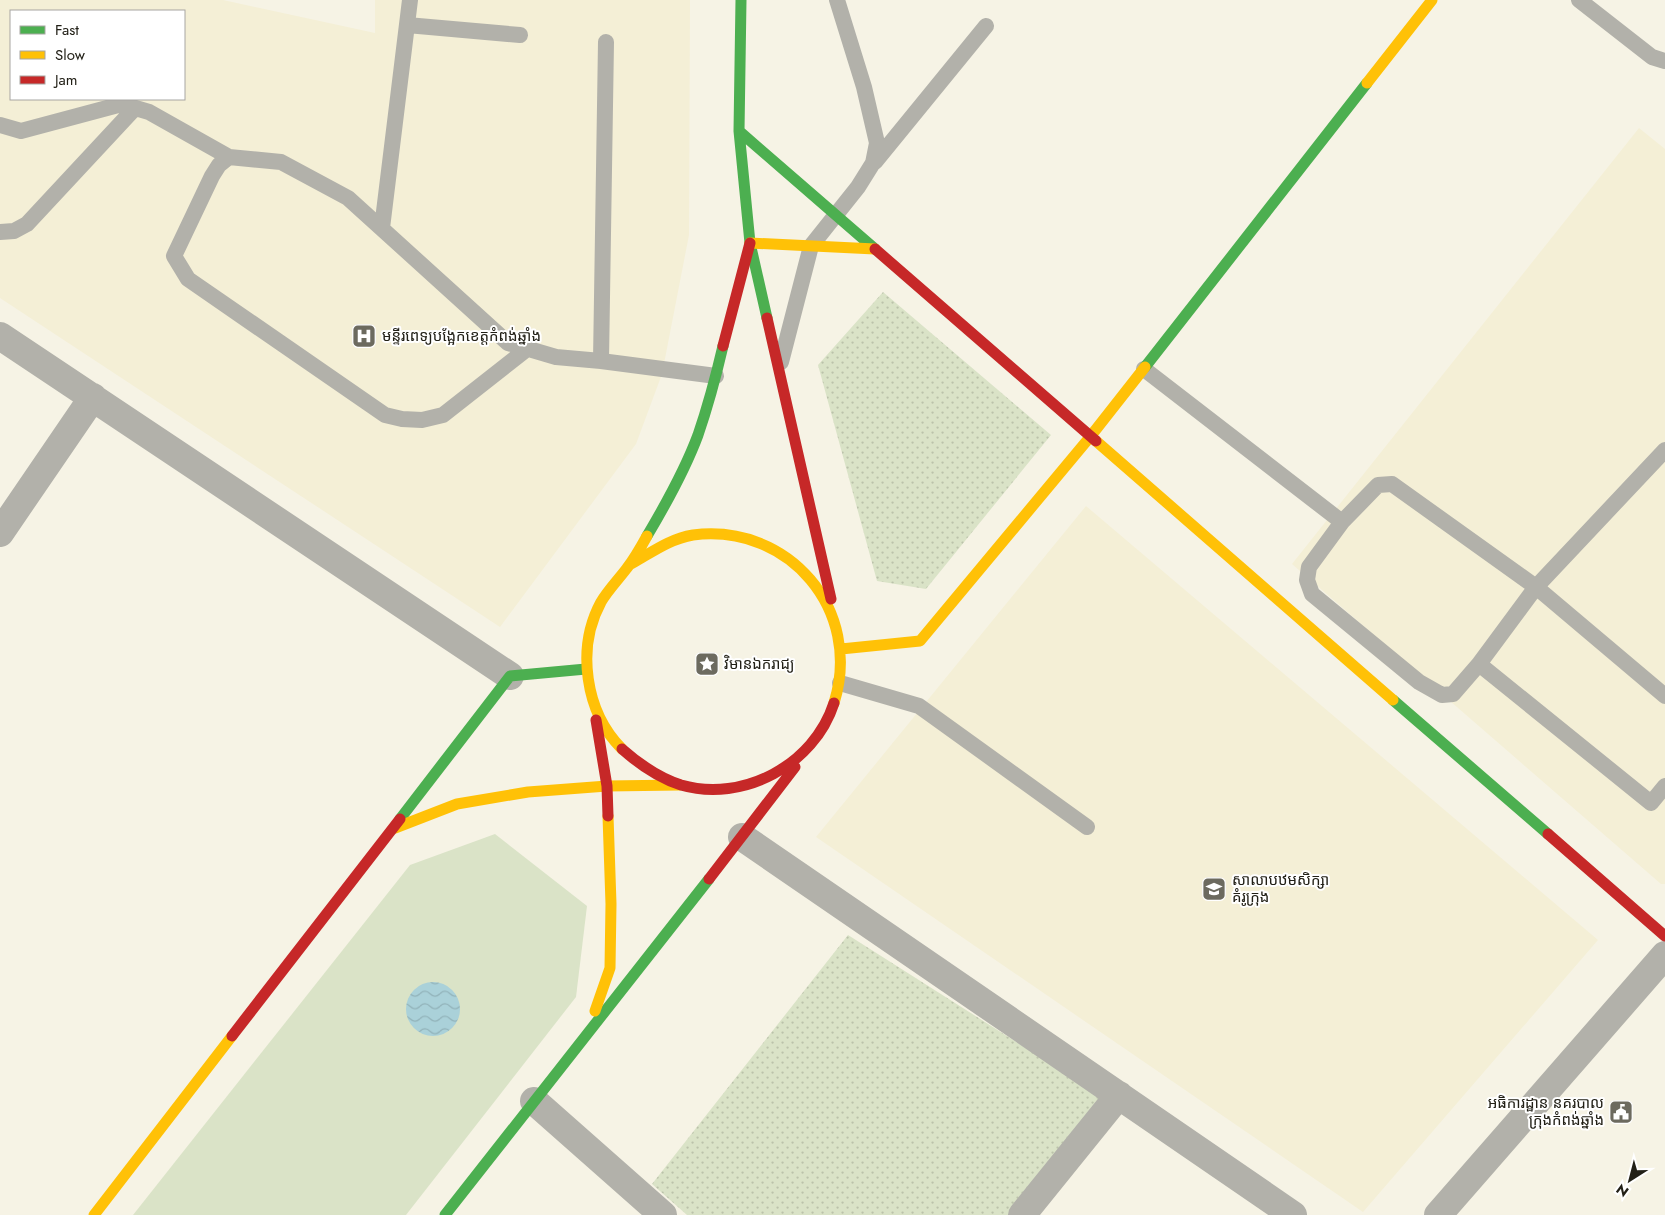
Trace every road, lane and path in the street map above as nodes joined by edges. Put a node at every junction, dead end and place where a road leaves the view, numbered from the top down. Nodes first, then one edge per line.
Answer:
1 (410, 0) edge
2 (741, 0) edge
3 (837, 0) edge
4 (1432, 0) edge
5 (1579, 0) edge
6 (407, 25) junction
7 (986, 26) dead end
8 (520, 35) dead end
9 (606, 42) dead end
10 (1665, 61) edge
11 (135, 108) junction
12 (0, 125) edge
13 (740, 131) junction
14 (230, 157) junction
15 (873, 163) junction
16 (835, 214) junction
17 (382, 228) junction
18 (0, 232) edge
19 (750, 243) junction
20 (811, 246) junction
21 (875, 248) junction
22 (0, 336) edge
23 (527, 349) junction
24 (601, 361) junction
25 (1144, 368) junction
26 (779, 369) junction
27 (716, 376) junction
28 (93, 397) junction
29 (1090, 438) junction
30 (1665, 450) edge
31 (1342, 522) junction
32 (0, 532) edge
33 (631, 564) junction
34 (1536, 587) junction
35 (837, 626) junction
36 (841, 650) junction
37 (1479, 664) junction
38 (586, 669) junction
39 (510, 676) junction
40 (840, 683) junction
41 (1665, 696) edge
42 (593, 702) junction
43 (820, 734) junction
44 (680, 785) junction
45 (607, 786) junction
46 (1665, 786) edge
47 (1087, 827) dead end
48 (395, 828) junction
49 (742, 837) junction
50 (1665, 936) edge
51 (1665, 955) edge
52 (589, 1030) junction
53 (1119, 1095) junction
54 (534, 1101) junction
55 (94, 1215) edge
56 (445, 1215) edge
57 (663, 1215) edge
58 (1022, 1215) edge
59 (1293, 1215) edge
60 (1438, 1215) edge

1 - 6 lane
2 - 13 main road
3 - 15 lane
4 - 25 main road
5 - 10 lane
6 - 8 lane
6 - 17 lane
7 - 15 lane
9 - 24 lane
11 - 12 lane
11 - 14 lane
11 - 18 lane
13 - 16 main road
13 - 19 main road
14 - 17 lane
14 - 23 lane
15 - 16 lane
16 - 20 lane
16 - 21 main road
17 - 23 lane
19 - 20 main road
19 - 26 main road
19 - 27 main road
20 - 21 main road
20 - 26 lane
21 - 29 main road
22 - 28 street
23 - 24 lane
24 - 27 lane
25 - 29 main road
25 - 31 lane
26 - 35 main road
27 - 33 main road
28 - 32 street
28 - 39 street
29 - 36 main road
29 - 50 main road
30 - 34 lane
31 - 34 lane
31 - 37 lane
33 - 35 main road
33 - 38 main road
34 - 37 lane
34 - 41 lane
35 - 36 main road
36 - 40 main road
37 - 46 lane
38 - 39 main road
38 - 42 main road
39 - 48 main road
40 - 43 main road
40 - 47 lane
42 - 44 main road
42 - 45 main road
43 - 44 main road
43 - 49 main road
44 - 45 main road
45 - 48 main road
45 - 52 main road
48 - 55 main road
49 - 52 main road
49 - 53 street
51 - 60 street
52 - 54 main road
53 - 58 street
53 - 59 street
54 - 56 main road
54 - 57 street

